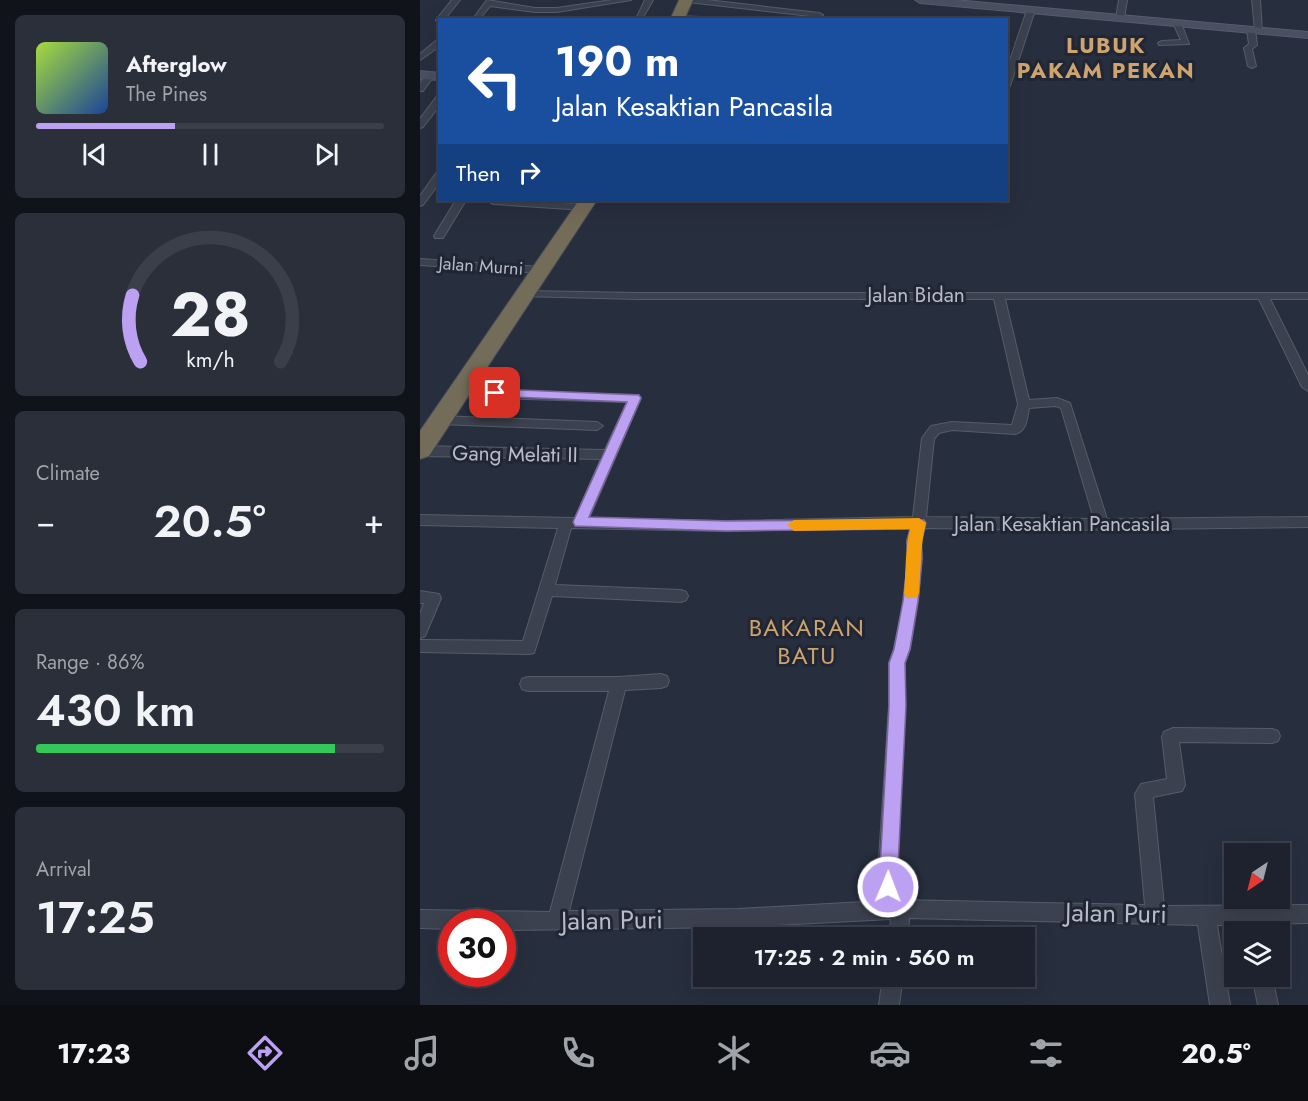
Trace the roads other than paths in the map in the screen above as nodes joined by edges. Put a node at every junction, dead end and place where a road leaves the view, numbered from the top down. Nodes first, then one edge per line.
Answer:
1 (456, 0) edge
2 (568, 0) edge
3 (581, 0) edge
4 (627, 0) edge
5 (649, 0) edge
6 (687, 0) edge
7 (920, 0) edge
8 (1123, 0) edge
9 (1256, 0) edge
10 (489, 2) edge
11 (573, 8) junction
12 (557, 10) junction
13 (1031, 10) junction
14 (819, 15) dead end
15 (570, 17) dead end
16 (639, 17) dead end
17 (441, 18) edge
18 (477, 18) edge
19 (549, 18) edge
20 (678, 18) edge
21 (1120, 18) junction
22 (1177, 23) junction
23 (1255, 30) junction
24 (1308, 35) edge
25 (1162, 43) dead end
26 (438, 44) edge
27 (420, 58) edge
28 (1252, 66) dead end
29 (430, 76) edge
30 (1008, 80) edge
31 (420, 89) edge
32 (438, 101) edge
33 (420, 125) edge
34 (438, 177) edge
35 (460, 201) edge
36 (494, 201) dead end
37 (516, 201) edge
38 (420, 203) edge
39 (586, 203) edge
40 (439, 236) dead end
41 (420, 262) edge
42 (541, 270) junction
43 (525, 294) junction
44 (998, 295) junction
45 (1308, 296) edge
46 (1263, 297) junction
47 (1308, 387) edge
48 (457, 393) junction
49 (1024, 404) junction
50 (597, 426) dead end
51 (426, 438) edge
52 (610, 456) junction
53 (420, 520) edge
54 (1308, 522) edge
55 (573, 523) junction
56 (919, 523) junction
57 (1102, 524) junction
58 (545, 590) junction
59 (681, 596) dead end
60 (420, 597) edge
61 (420, 633) edge
62 (420, 646) edge
63 (661, 681) dead end
64 (528, 684) dead end
65 (619, 684) junction
66 (1272, 736) dead end
67 (897, 909) junction
68 (1155, 913) junction
69 (1308, 914) edge
70 (1206, 916) junction
71 (420, 919) edge
72 (557, 921) junction
73 (1239, 921) edge
74 (1264, 921) edge
75 (898, 927) edge
76 (891, 987) edge
77 (1264, 987) edge
78 (889, 1005) edge
79 (1220, 1005) edge
80 (1268, 1005) edge

1 - 17 street
2 - 12 street
3 - 11 street
4 - 11 street
5 - 16 street
6 - 14 street
6 - 20 highway
7 - 13 street
8 - 21 street
9 - 23 street
10 - 12 street
10 - 18 street
11 - 12 street
11 - 15 street
12 - 19 street
13 - 21 street
13 - 30 street
21 - 22 street
22 - 23 street
22 - 25 street
23 - 24 street
23 - 28 street
26 - 27 street
29 - 31 street
32 - 33 street
34 - 38 street
35 - 40 street
36 - 37 street
37 - 39 street
39 - 42 highway
41 - 42 street, Jalan Murni
42 - 43 highway
43 - 44 street, Jalan Bidan
43 - 48 highway
44 - 46 street, Jalan Bidan
44 - 49 street
45 - 46 street, Jalan Bidan
46 - 47 street
48 - 51 highway
48 - 52 street
49 - 56 street
49 - 57 street
50 - 51 street
51 - 52 street, Gang Melati II
52 - 55 street
53 - 55 street, Jalan Kesaktian Pancasila
54 - 57 street, Jalan Kesaktian Pancasila
55 - 56 street, Jalan Kesaktian Pancasila
55 - 58 street
56 - 57 street, Jalan Kesaktian Pancasila
56 - 67 street
58 - 59 street
58 - 62 street
60 - 61 street
63 - 65 street
64 - 65 street
65 - 72 street
66 - 68 street
67 - 68 street, Jalan Puri
67 - 72 street, Jalan Puri
67 - 75 street
68 - 70 street, Jalan Puri
69 - 74 street, Jalan Puri
70 - 73 street, Jalan Puri
70 - 79 street
71 - 72 street, Jalan Puri
76 - 78 street
77 - 80 street

